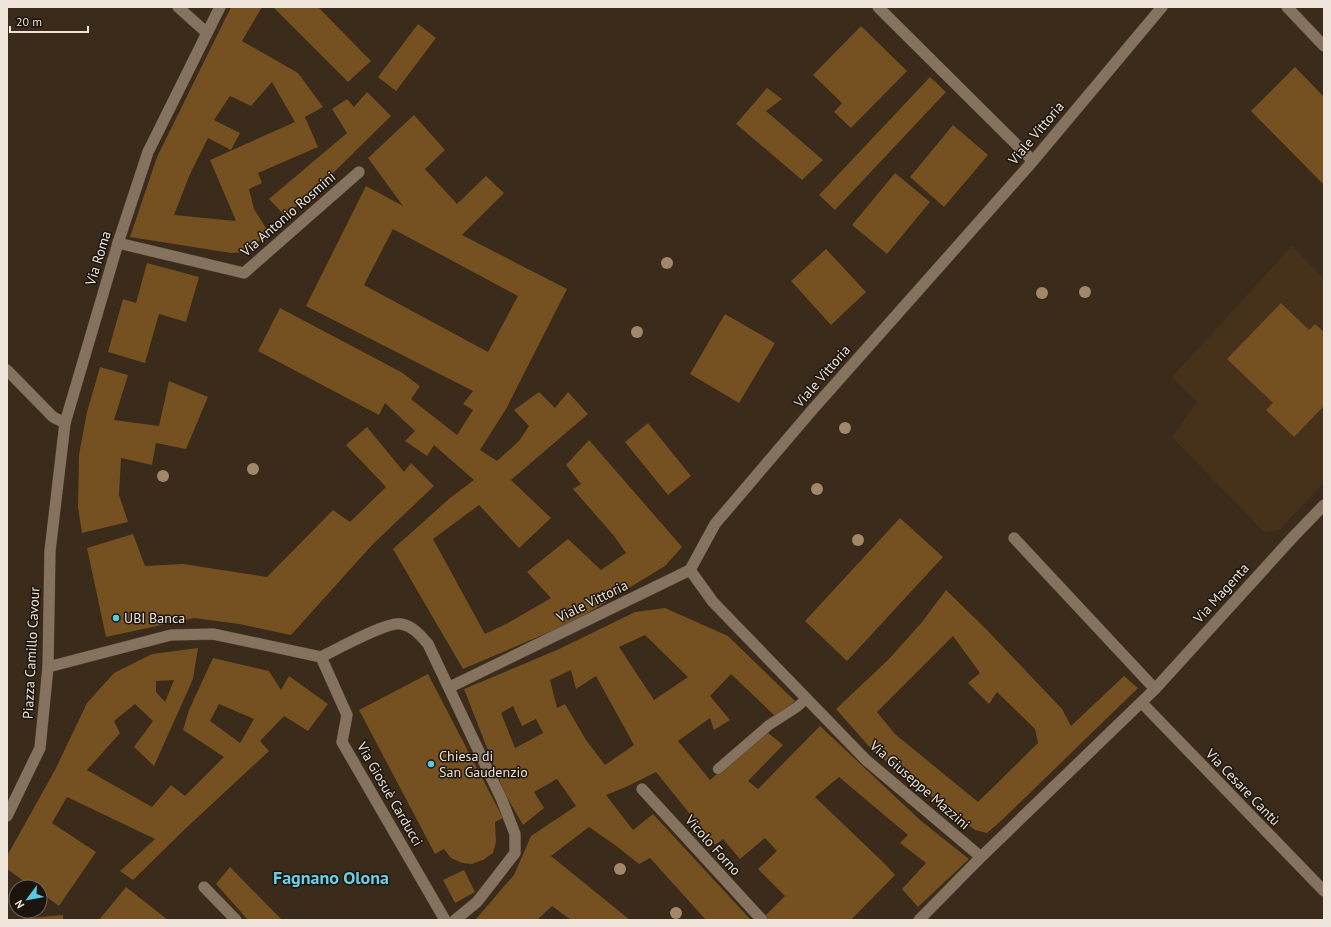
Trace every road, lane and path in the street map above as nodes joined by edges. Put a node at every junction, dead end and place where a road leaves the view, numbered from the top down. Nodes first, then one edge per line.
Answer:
1 (178, 7) edge
2 (220, 7) edge
3 (878, 7) edge
4 (1162, 7) edge
5 (1287, 7) edge
6 (208, 33) junction
7 (1324, 46) edge
8 (1032, 161) junction
9 (359, 172) dead end
10 (118, 243) junction
11 (7, 370) edge
12 (65, 423) junction
13 (1324, 505) edge
14 (52, 532) joint
15 (1014, 538) dead end
16 (690, 570) junction
17 (321, 657) junction
18 (48, 667) junction
19 (450, 687) junction
20 (1155, 689) junction
21 (806, 699) junction
22 (1142, 703) junction
23 (718, 769) dead end
24 (642, 790) dead end
25 (7, 816) edge
26 (981, 857) junction
27 (204, 887) dead end
28 (1324, 891) edge
29 (236, 920) edge
30 (445, 920) edge
31 (455, 920) edge
32 (762, 920) edge
33 (919, 920) edge

1 - 6 street
2 - 6 street, Via Roma
3 - 8 street
4 - 8 street, Viale Vittoria
5 - 7 street
6 - 10 street, Via Roma
8 - 16 street, Viale Vittoria
9 - 10 street, Via Antonio Rosmini
10 - 12 street, Via Roma
11 - 12 street
12 - 14 street, Via Roma
13 - 20 street, Via Magenta
14 - 18 street, Piazza Camillo Cavour
15 - 20 street
16 - 19 street, Viale Vittoria
16 - 21 street, Via Giuseppe Mazzini
17 - 18 street
17 - 19 street
17 - 30 street, Via Giosuè Carducci
18 - 25 street, Piazza Camillo Cavour
19 - 31 street
20 - 22 street, Via Magenta
21 - 23 lane
21 - 26 street, Via Giuseppe Mazzini
22 - 26 street
22 - 28 street, Via Cesare Cantù
24 - 32 street, Vicolo Forno
26 - 33 street
27 - 29 street

